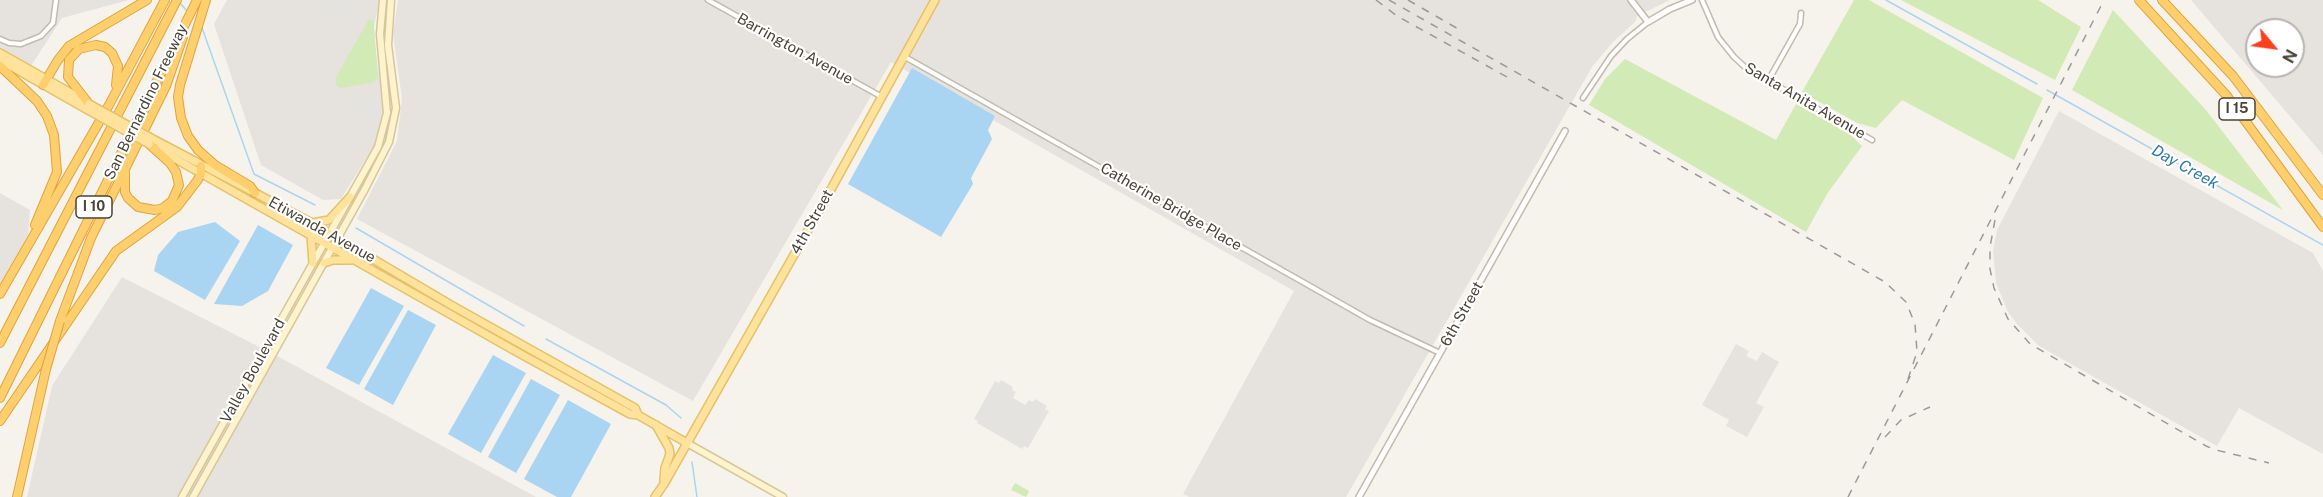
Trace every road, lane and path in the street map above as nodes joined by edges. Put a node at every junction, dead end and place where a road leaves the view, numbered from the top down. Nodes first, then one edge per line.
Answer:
1 (56, 0) edge
2 (147, 0) edge
3 (165, 0) edge
4 (197, 0) edge
5 (206, 0) edge
6 (383, 0) edge
7 (391, 0) edge
8 (708, 0) edge
9 (935, 0) edge
10 (1631, 0) edge
11 (1692, 0) edge
12 (1702, 0) edge
13 (2139, 0) edge
14 (2162, 0) edge
15 (176, 2) edge
16 (190, 13) junction
17 (1801, 13) dead end
18 (1648, 22) junction
19 (0, 39) edge
20 (0, 53) edge
21 (904, 56) junction
22 (0, 60) edge
23 (0, 66) edge
24 (1768, 81) junction
25 (45, 82) junction
26 (882, 97) junction
27 (1583, 98) dead end
28 (87, 107) junction
29 (106, 111) junction
30 (1565, 131) dead end
31 (1872, 140) dead end
32 (150, 141) junction
33 (133, 152) junction
34 (373, 157) junction
35 (201, 170) junction
36 (365, 189) junction
37 (255, 193) junction
38 (2323, 195) edge
39 (350, 197) junction
40 (312, 223) junction
41 (2323, 227) edge
42 (333, 236) junction
43 (311, 237) junction
44 (324, 244) junction
45 (332, 248) junction
46 (26, 249) junction
47 (353, 260) junction
48 (313, 263) junction
49 (324, 263) junction
50 (0, 294) edge
51 (0, 343) edge
52 (1440, 353) junction
53 (0, 398) edge
54 (638, 415) junction
55 (0, 421) edge
56 (656, 425) junction
57 (687, 443) junction
58 (664, 484) junction
59 (657, 496) edge
60 (17, 497) edge
61 (182, 497) edge
62 (193, 497) edge
63 (783, 497) edge
64 (1359, 497) edge

1 - 19 street
2 - 25 highway
3 - 29 highway
4 - 16 highway, San Bernardino Freeway / I 10
5 - 37 highway
6 - 34 main road
7 - 36 main road
8 - 26 street, Barrington Avenue
9 - 21 main road, 4th Street
10 - 18 street
11 - 18 street
12 - 24 street, Santa Anita Avenue
13 - 41 highway, I 15
14 - 38 highway, I 15
15 - 51 highway, San Bernardino Freeway / I 10
16 - 33 highway
16 - 53 highway, San Bernardino Freeway / I 10
17 - 24 street
18 - 27 street
20 - 25 main road, Etiwanda Avenue
21 - 26 main road, 4th Street
21 - 52 street, Catherine Bridge Place
22 - 25 main road, Etiwanda Avenue
23 - 46 highway
24 - 31 street, Santa Anita Avenue
25 - 28 main road, Etiwanda Avenue
26 - 57 main road, 4th Street
28 - 29 highway
28 - 32 main road, Etiwanda Avenue, bridge
29 - 46 highway
30 - 52 street, 6th Street
32 - 33 highway
32 - 35 main road, Etiwanda Avenue
33 - 60 highway, bridge
34 - 36 main road
34 - 39 main road
35 - 37 main road, Etiwanda Avenue
35 - 43 main road, Etiwanda Avenue
35 - 55 highway
36 - 42 main road
37 - 40 main road, Etiwanda Avenue
39 - 40 main road
39 - 42 main road
40 - 42 main road, Etiwanda Avenue
42 - 44 main road, Valley Boulevard
42 - 45 main road, Valley Boulevard
42 - 54 main road, Etiwanda Avenue
43 - 44 main road, Etiwanda Avenue
43 - 48 main road
44 - 45 main road, Etiwanda Avenue
44 - 48 main road, Valley Boulevard
45 - 47 main road, Etiwanda Avenue
45 - 49 main road, Valley Boulevard
46 - 50 highway
47 - 49 main road
47 - 54 main road, Etiwanda Avenue
48 - 61 main road, Valley Boulevard
49 - 62 main road, Valley Boulevard
52 - 64 street, 6th Street
54 - 56 main road, Etiwanda Avenue
56 - 57 main road, Etiwanda Avenue
56 - 58 main road
57 - 58 main road, 4th Street
57 - 63 main road, Etiwanda Avenue
58 - 59 main road, 4th Street

